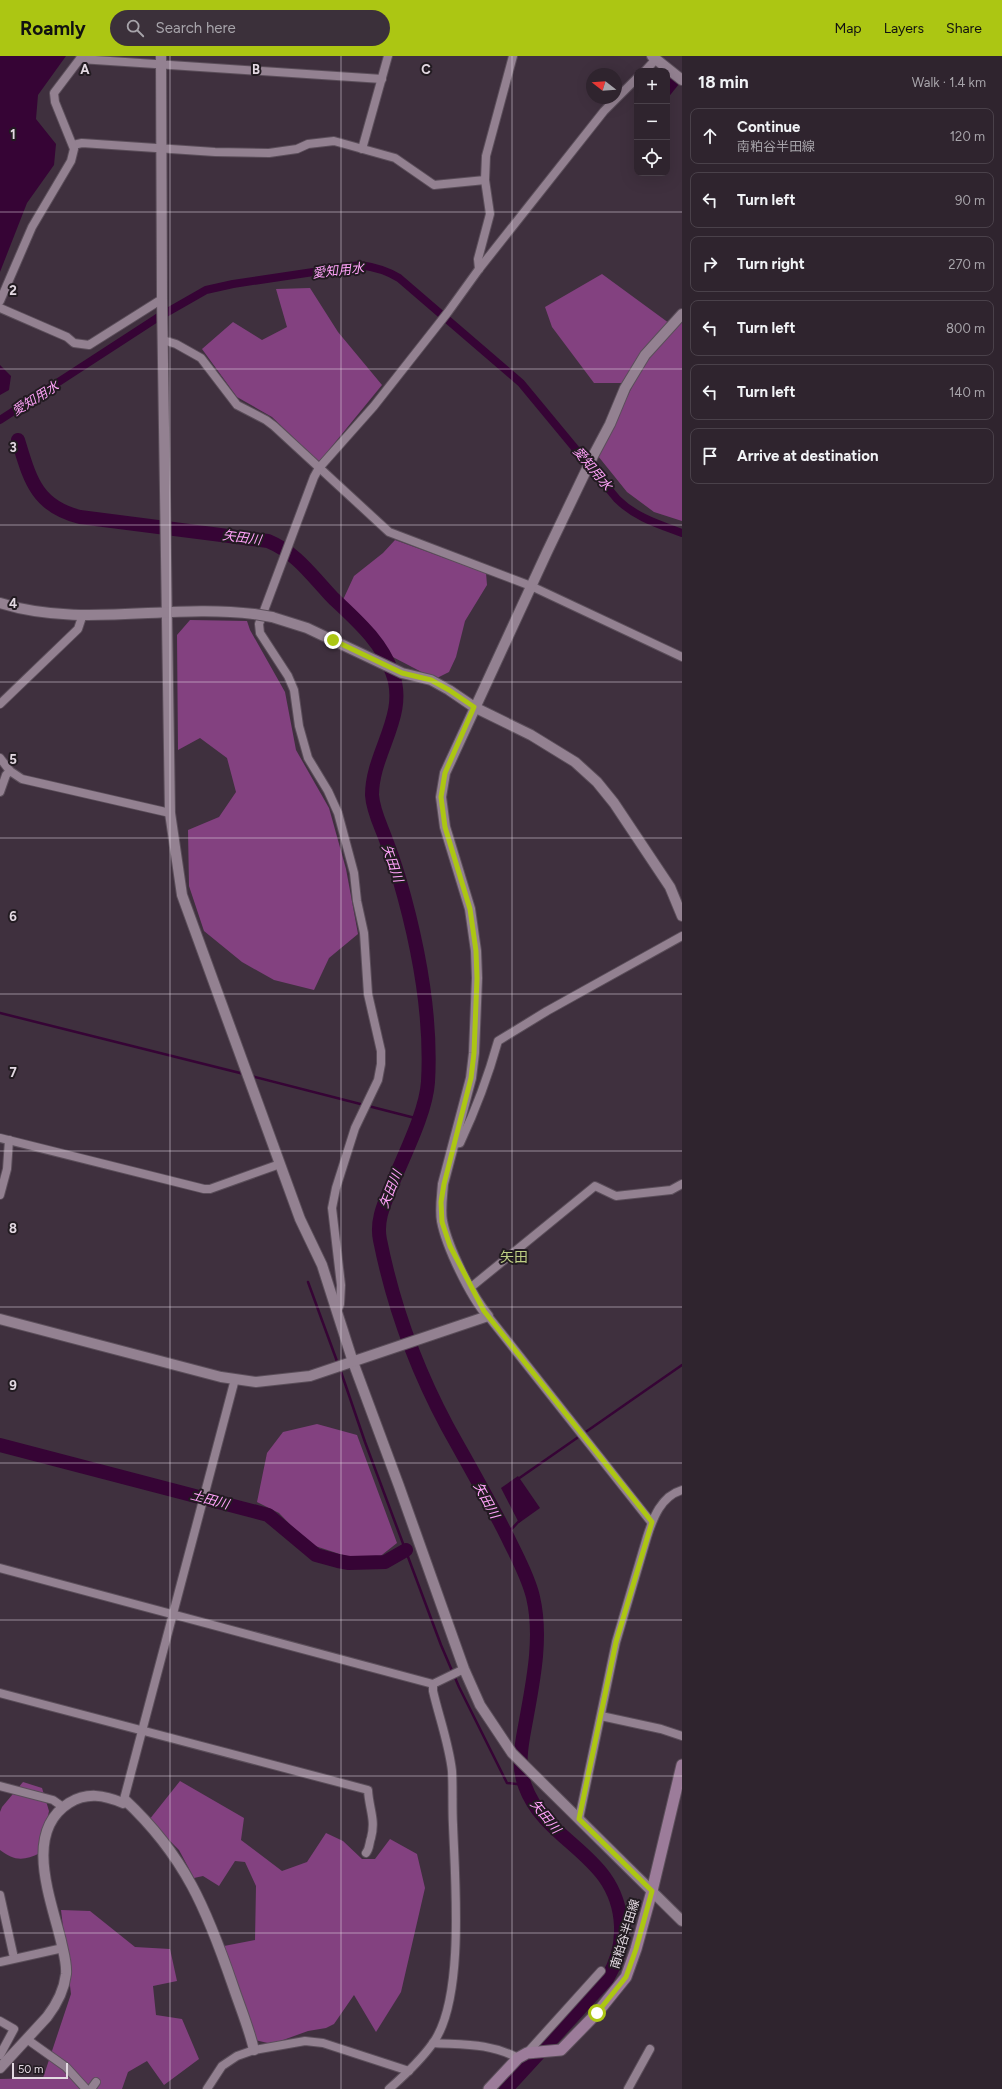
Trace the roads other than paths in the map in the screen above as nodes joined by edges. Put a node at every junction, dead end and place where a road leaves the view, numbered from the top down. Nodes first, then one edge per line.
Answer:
1 (388, 56) edge
2 (512, 56) edge
3 (81, 58) edge
4 (654, 58) edge
5 (161, 61) edge
6 (646, 68) edge
7 (382, 79) junction
8 (682, 80) edge
9 (634, 81) edge
10 (73, 145) junction
11 (161, 148) junction
12 (362, 149) junction
13 (485, 180) junction
14 (479, 269) junction
15 (0, 301) edge
16 (162, 303) junction
17 (0, 308) edge
18 (682, 314) edge
19 (163, 340) junction
20 (319, 468) junction
21 (531, 586) junction
22 (0, 603) edge
23 (167, 611) junction
24 (83, 614) junction
25 (682, 657) edge
26 (0, 704) edge
27 (474, 707) junction
28 (0, 758) edge
29 (10, 771) junction
30 (0, 792) edge
31 (170, 813) junction
32 (682, 916) edge
33 (682, 936) edge
34 (0, 1138) edge
35 (9, 1140) junction
36 (454, 1144) junction
37 (280, 1164) junction
38 (682, 1184) edge
39 (0, 1196) edge
40 (470, 1288) junction
41 (337, 1312) junction
42 (488, 1316) junction
43 (0, 1319) edge
44 (353, 1362) junction
45 (235, 1379) junction
46 (682, 1490) edge
47 (652, 1522) junction
48 (0, 1568) edge
49 (173, 1616) junction
50 (464, 1669) junction
51 (433, 1684) junction
52 (0, 1693) edge
53 (601, 1716) junction
54 (143, 1731) junction
55 (682, 1736) edge
56 (682, 1765) edge
57 (0, 1786) edge
58 (123, 1803) junction
59 (63, 1807) junction
60 (579, 1819) junction
61 (366, 1853) dead end
62 (652, 1891) junction
63 (0, 1895) edge
64 (682, 1921) edge
65 (63, 1948) junction
66 (14, 1958) junction
67 (0, 1962) edge
68 (601, 1971) dead end
69 (0, 2021) edge
70 (28, 2040) junction
71 (434, 2043) junction
72 (650, 2049) dead end
73 (254, 2050) junction
74 (0, 2055) edge
75 (522, 2055) junction
76 (0, 2068) edge
77 (409, 2071) junction
78 (86, 2089) edge
79 (207, 2089) edge
80 (389, 2089) edge
81 (489, 2089) edge
82 (628, 2089) edge

1 - 7 street
2 - 13 street
3 - 5 street
3 - 10 street
4 - 6 street
4 - 8 street
5 - 7 street
5 - 11 street
7 - 12 street
9 - 14 street
10 - 11 street
10 - 15 street
11 - 12 street
11 - 16 street
12 - 13 street
13 - 14 street
14 - 20 street
16 - 17 street
16 - 19 street
18 - 21 street
19 - 20 street
19 - 23 street
20 - 21 street
20 - 41 street
21 - 25 street
21 - 27 street
22 - 24 street
23 - 24 street
23 - 27 street, bridge
23 - 31 street
24 - 26 street
27 - 32 street
27 - 36 street
28 - 29 street
29 - 30 street
29 - 31 street
31 - 37 street
33 - 36 street
34 - 35 street
35 - 37 street
35 - 39 street
36 - 40 street
37 - 41 street
38 - 40 street
40 - 42 street
41 - 44 street
42 - 44 street
42 - 47 street
43 - 45 street
44 - 45 street
44 - 50 street
45 - 49 street
46 - 47 street
47 - 53 street
48 - 49 street
49 - 51 street
49 - 54 street
50 - 51 street
50 - 60 street
51 - 71 street
52 - 54 street
53 - 55 street
53 - 60 street
54 - 58 street
54 - 61 street
56 - 62 main road, 南粕谷半田線
57 - 59 street
58 - 59 street
58 - 73 street
59 - 65 street
60 - 62 street
62 - 64 street
62 - 75 main road, 南粕谷半田線
63 - 66 street
65 - 66 street
65 - 70 street
66 - 67 street
68 - 75 street
69 - 74 street
70 - 76 street
70 - 78 street
71 - 75 street
71 - 77 street
72 - 82 street
73 - 77 street
73 - 79 street
75 - 81 main road
77 - 80 street

